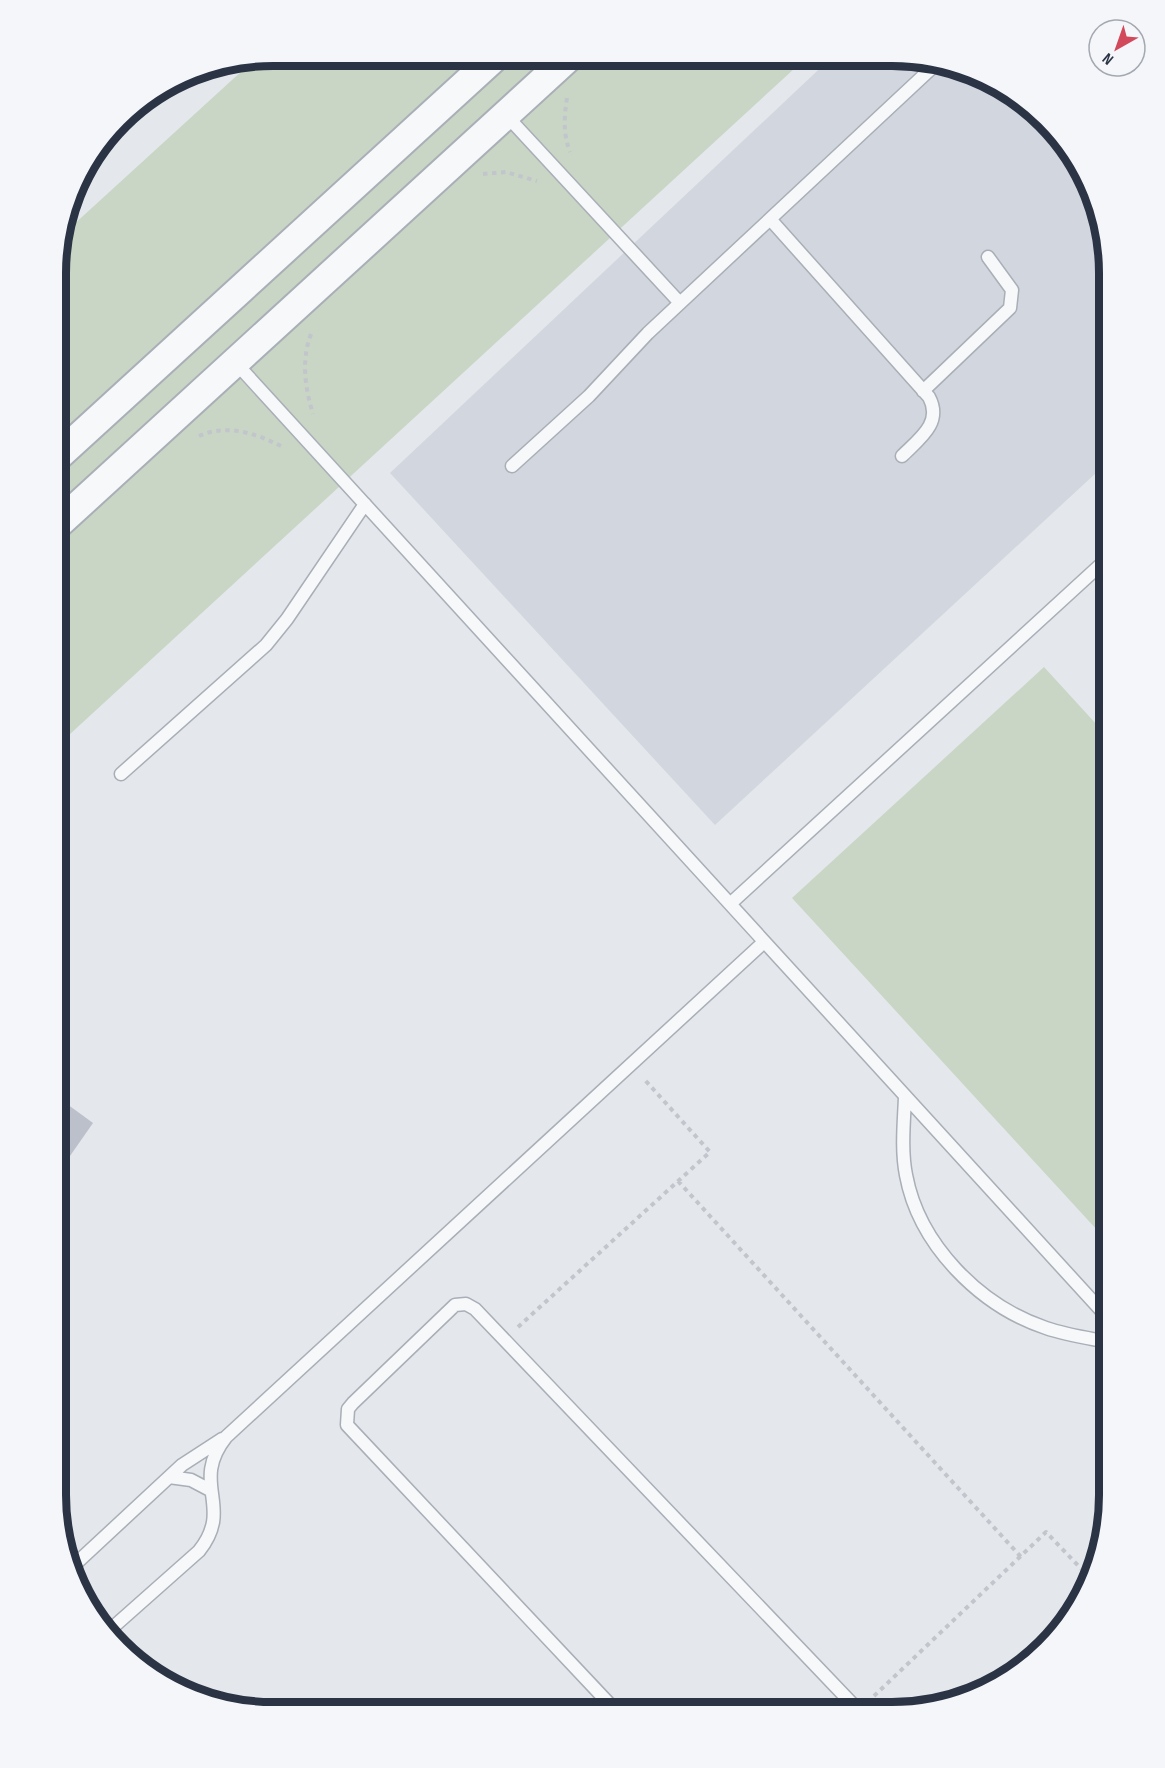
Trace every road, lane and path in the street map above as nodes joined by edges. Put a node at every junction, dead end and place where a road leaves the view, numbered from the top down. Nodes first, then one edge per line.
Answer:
1 (485, 66) edge
2 (559, 66) edge
3 (930, 70) edge
4 (568, 93) dead end
5 (506, 115) junction
6 (561, 175) junction
7 (473, 178) dead end
8 (770, 219) junction
9 (988, 257) dead end
10 (680, 303) junction
11 (313, 330) dead end
12 (235, 362) junction
13 (923, 391) junction
14 (300, 433) junction
15 (197, 436) dead end
16 (66, 449) edge
17 (902, 456) dead end
18 (512, 466) dead end
19 (365, 504) junction
20 (66, 517) edge
21 (1099, 566) edge
22 (121, 774) dead end
23 (730, 904) junction
24 (764, 942) junction
25 (631, 1064) junction
26 (905, 1097) junction
27 (678, 1181) junction
28 (1099, 1307) edge
29 (504, 1340) junction
30 (1099, 1340) edge
31 (226, 1437) junction
32 (169, 1477) junction
33 (210, 1490) junction
34 (1021, 1557) junction
35 (77, 1562) edge
36 (1084, 1572) edge
37 (114, 1626) edge
38 (608, 1702) edge
39 (849, 1702) edge
40 (869, 1702) edge

1 - 16 street
2 - 5 street
3 - 8 lane
4 - 6 path
5 - 6 lane
5 - 12 street
6 - 7 path
6 - 10 lane
8 - 10 lane
8 - 13 lane
9 - 13 lane
10 - 18 lane
11 - 14 path
12 - 14 lane
12 - 20 street
13 - 17 lane
14 - 15 path
14 - 19 lane
19 - 22 lane
19 - 23 lane
21 - 23 lane
23 - 24 lane
24 - 25 lane
24 - 26 lane
25 - 27 path
25 - 31 lane
26 - 28 lane
26 - 30 lane
27 - 29 path
27 - 34 path
29 - 38 lane
29 - 39 lane
31 - 32 lane
31 - 33 lane
32 - 33 lane
32 - 35 lane
33 - 37 lane
34 - 36 path
34 - 40 path

